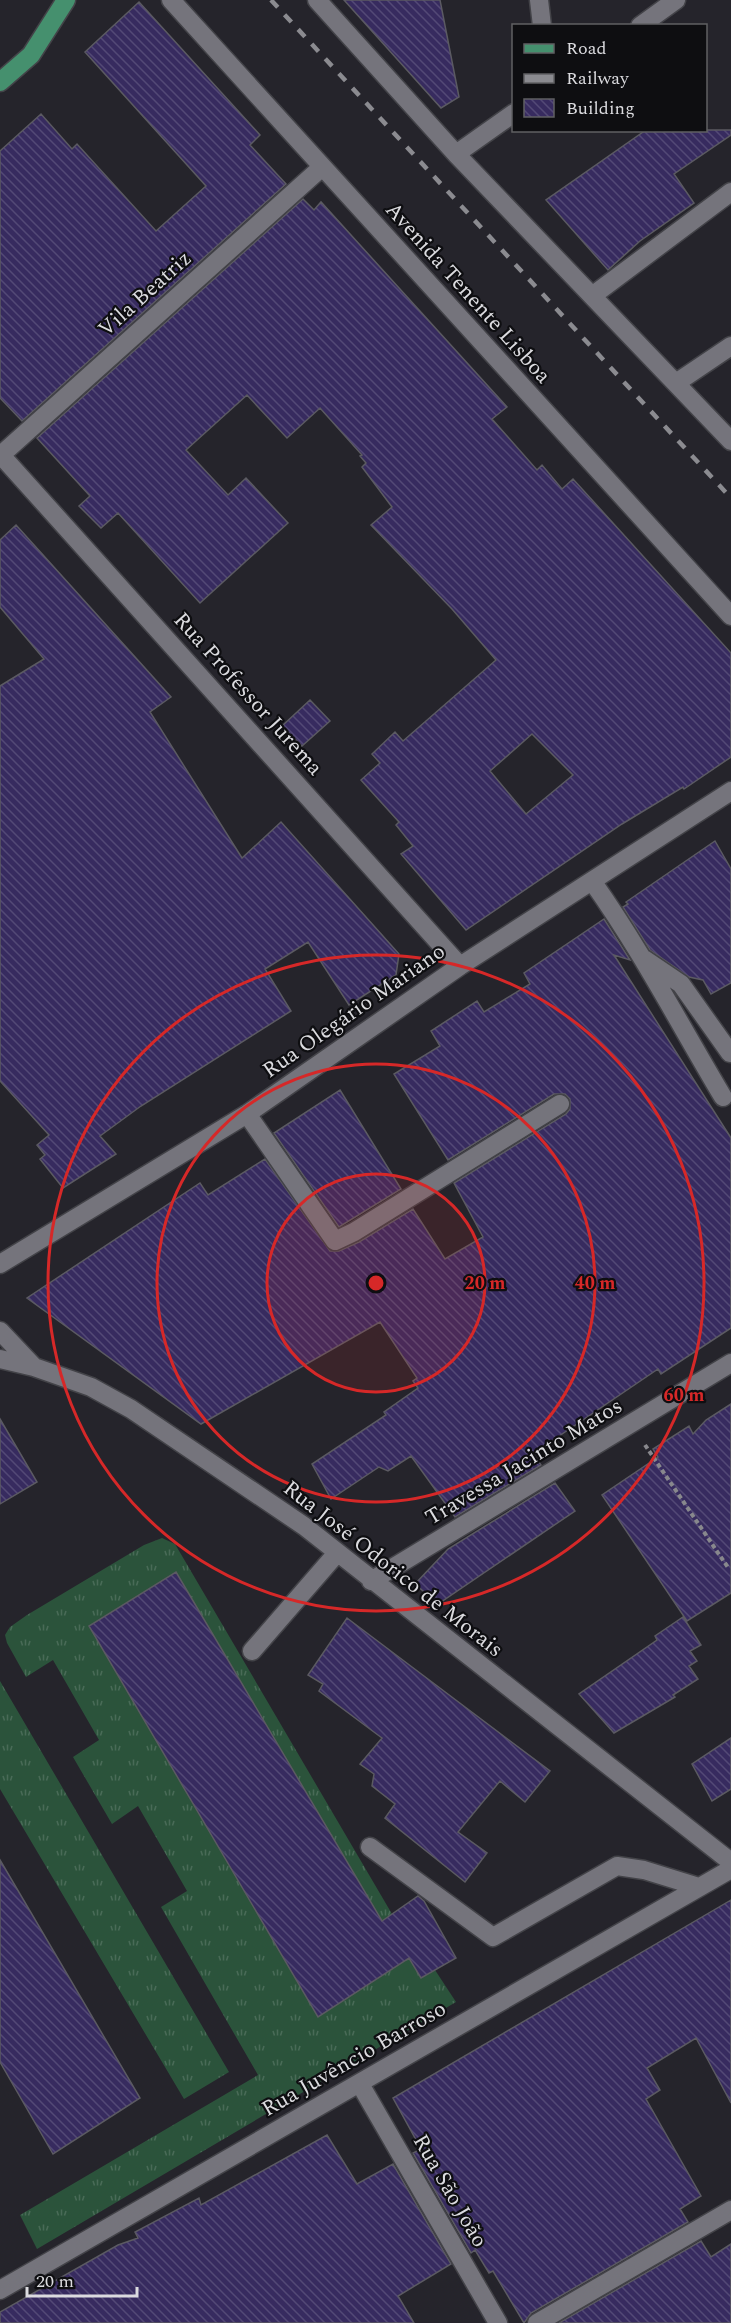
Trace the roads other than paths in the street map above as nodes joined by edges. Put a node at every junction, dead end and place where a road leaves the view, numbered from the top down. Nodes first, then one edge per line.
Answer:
1 (66, 0) edge
2 (171, 0) edge
3 (317, 0) edge
4 (539, 0) edge
5 (676, 0) edge
6 (542, 24) edge
7 (643, 24) edge
8 (0, 82) edge
9 (512, 114) edge
10 (456, 153) junction
11 (321, 168) junction
12 (731, 192) edge
13 (592, 296) junction
14 (731, 346) edge
15 (676, 382) junction
16 (731, 441) edge
17 (1, 454) edge
18 (731, 616) edge
19 (731, 791) edge
20 (592, 881) junction
21 (642, 958) junction
22 (460, 966) junction
23 (729, 1053) dead end
24 (723, 1097) dead end
25 (560, 1104) dead end
26 (247, 1114) junction
27 (0, 1264) edge
28 (0, 1332) edge
29 (0, 1359) edge
30 (731, 1363) edge
31 (34, 1367) junction
32 (337, 1553) junction
33 (371, 1581) junction
34 (252, 1651) dead end
35 (370, 1847) dead end
36 (731, 1862) edge
37 (731, 1869) edge
38 (699, 1887) junction
39 (360, 2084) junction
40 (731, 2210) edge
41 (0, 2290) edge
42 (498, 2323) edge
43 (537, 2323) edge

1 - 8 main road
2 - 11 street, Avenida Tenente Lisboa
3 - 10 street
4 - 6 street
5 - 7 street
9 - 10 street
10 - 13 street
11 - 17 street, Vila Beatriz
11 - 18 street, Avenida Tenente Lisboa
12 - 13 street
13 - 15 street
14 - 15 street
15 - 16 street
17 - 22 street, Rua Professor Jurema
19 - 20 street, Rua Olegário Mariano
20 - 21 street
20 - 22 street, Rua Olegário Mariano
21 - 23 street
21 - 24 street
22 - 26 street, Rua Olegário Mariano
25 - 26 street
26 - 27 street, Rua Olegário Mariano
28 - 31 street
29 - 31 street, Rua José Odorico de Morais
30 - 33 street, Travessa Jacinto Matos
31 - 32 street, Rua José Odorico de Morais
32 - 33 street, Rua José Odorico de Morais
32 - 34 street
33 - 36 street, Rua José Odorico de Morais
35 - 38 street
37 - 38 street, Rua Juvêncio Barroso
38 - 39 street, Rua Juvêncio Barroso
39 - 41 street, Rua Juvêncio Barroso
39 - 42 street, Rua São João
40 - 43 street

